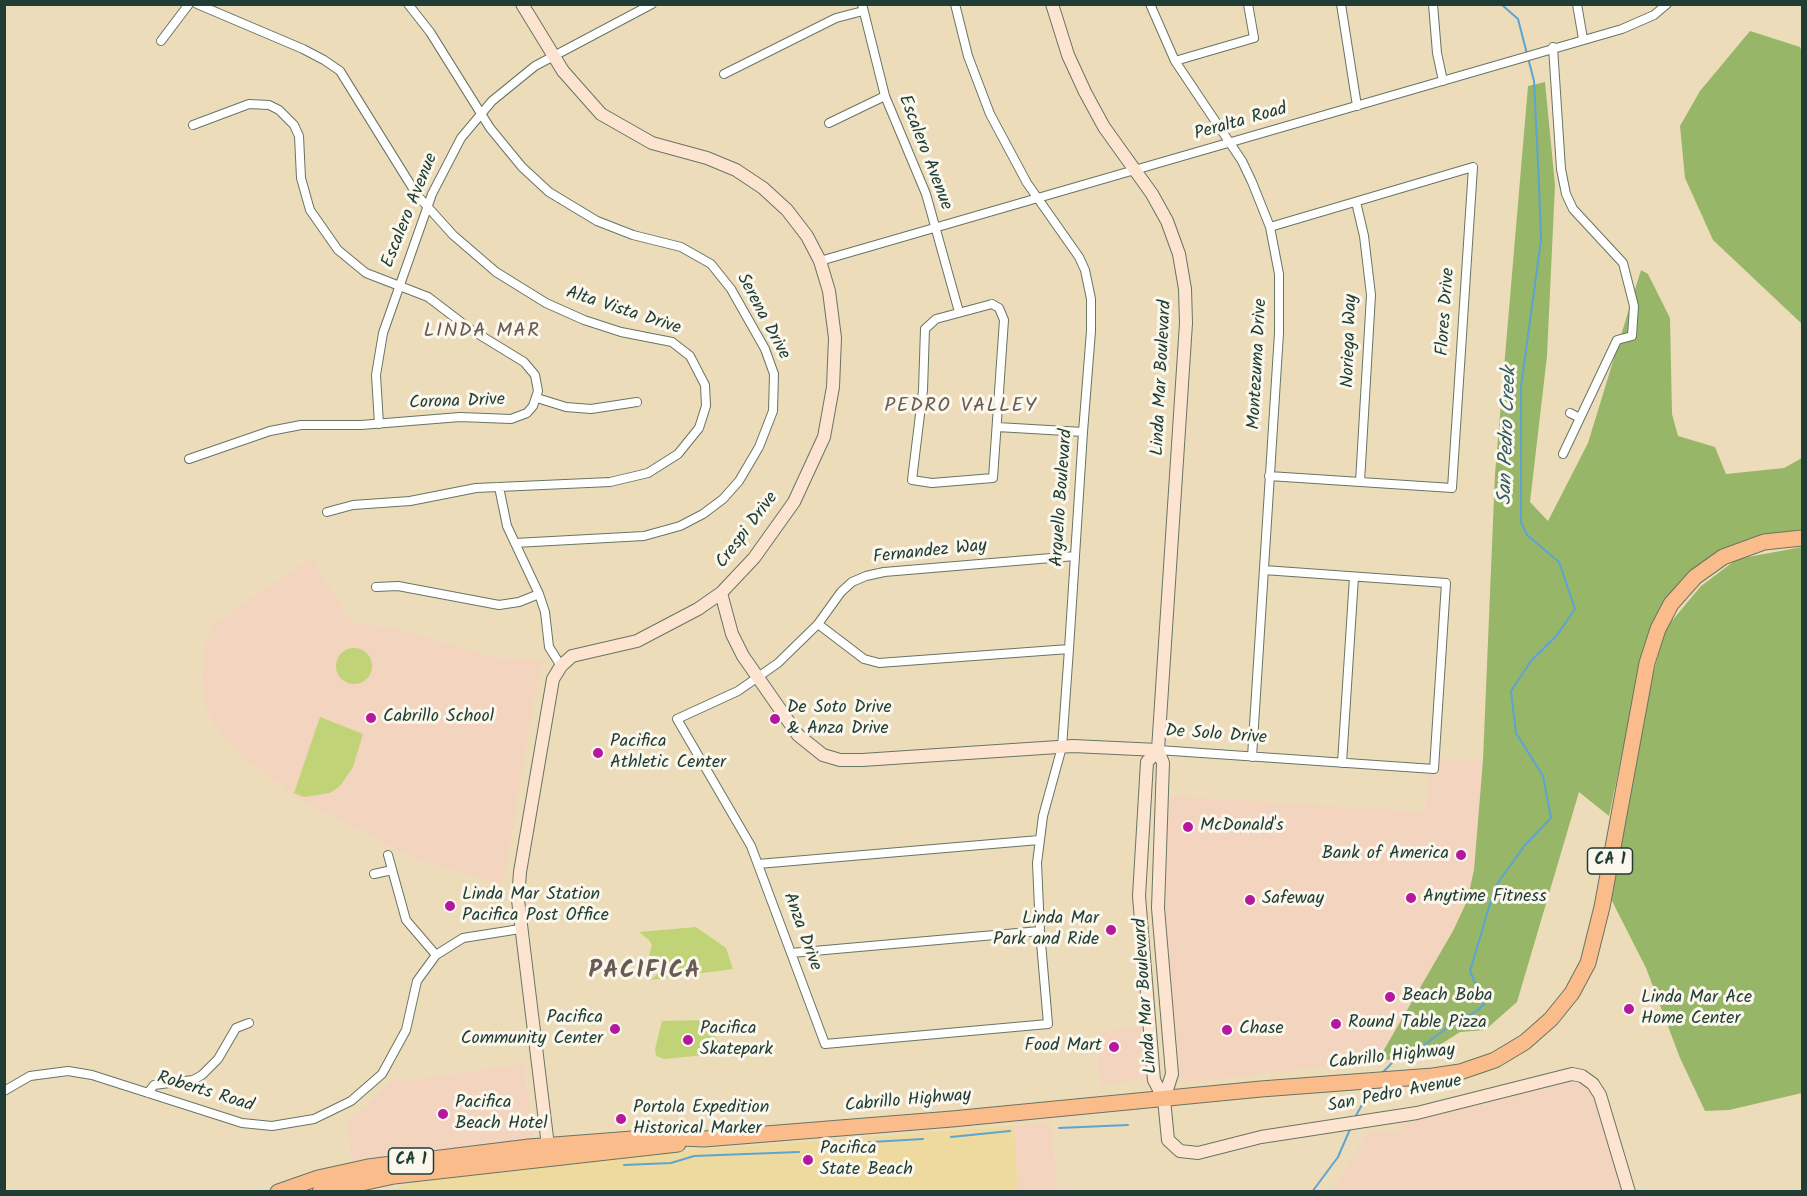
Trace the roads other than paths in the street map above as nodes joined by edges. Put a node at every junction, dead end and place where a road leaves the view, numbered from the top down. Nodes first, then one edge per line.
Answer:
1 (189, 4) edge
2 (197, 4) edge
3 (408, 4) edge
4 (522, 4) edge
5 (652, 4) edge
6 (955, 4) edge
7 (1052, 4) edge
8 (1150, 4) edge
9 (1248, 4) edge
10 (1341, 4) edge
11 (1433, 4) edge
12 (1577, 4) edge
13 (1666, 4) edge
14 (863, 8) edge
15 (1583, 39) junction
16 (161, 41) dead end
17 (1553, 47) junction
18 (553, 55) junction
19 (1175, 61) junction
20 (724, 74) dead end
21 (1443, 81) junction
22 (885, 96) junction
23 (1357, 106) junction
24 (480, 112) junction
25 (829, 123) dead end
26 (193, 125) dead end
27 (1231, 144) junction
28 (1134, 171) junction
29 (1037, 198) junction
30 (1356, 202) junction
31 (427, 207) junction
32 (1270, 227) junction
33 (934, 228) junction
34 (820, 261) junction
35 (399, 285) junction
36 (959, 312) junction
37 (537, 398) junction
38 (637, 402) dead end
39 (1570, 413) dead end
40 (1580, 418) junction
41 (379, 424) junction
42 (997, 427) junction
43 (1083, 432) junction
44 (1563, 454) dead end
45 (189, 459) dead end
46 (1269, 476) junction
47 (1360, 482) junction
48 (500, 487) junction
49 (327, 512) dead end
50 (1803, 538) edge
51 (515, 543) junction
52 (1076, 556) junction
53 (1264, 570) junction
54 (1354, 577) junction
55 (376, 587) dead end
56 (721, 593) junction
57 (539, 594) junction
58 (818, 624) junction
59 (1069, 649) junction
60 (561, 666) junction
61 (758, 678) junction
62 (1062, 747) junction
63 (1158, 750) junction
64 (1252, 757) junction
65 (1342, 763) junction
66 (1039, 840) junction
67 (388, 855) dead end
68 (758, 864) junction
69 (392, 870) junction
70 (374, 874) dead end
71 (520, 929) junction
72 (1040, 931) junction
73 (791, 952) junction
74 (436, 955) junction
75 (249, 1023) dead end
76 (1048, 1024) joint
77 (4, 1091) edge
78 (148, 1093) junction
79 (1164, 1100) junction
80 (549, 1153) junction
81 (278, 1191) edge
82 (320, 1191) edge
83 (1629, 1191) edge

1 - 16 street
2 - 31 street, Alta Vista Drive
3 - 24 street, Serena Drive
4 - 18 street, Crespi Drive
5 - 18 street, Escalero Avenue
6 - 29 street, Arguello Boulevard
7 - 28 street, Linda Mar Boulevard
8 - 19 street, Montezuma Drive
9 - 19 street
10 - 23 street
11 - 21 street
12 - 15 street
13 - 15 street, Peralta Road
14 - 20 street
14 - 22 street, Escalero Avenue
15 - 17 street, Peralta Road
17 - 21 street, Peralta Road
17 - 40 street
18 - 24 street, Escalero Avenue
18 - 34 street, Crespi Drive
19 - 27 street, Montezuma Drive
21 - 23 street, Peralta Road
22 - 25 street
22 - 33 street, Escalero Avenue
23 - 27 street, Peralta Road
24 - 31 street, Escalero Avenue
24 - 51 street, Serena Drive
26 - 35 street
27 - 28 street, Peralta Road
27 - 32 street, Montezuma Drive
28 - 29 street, Peralta Road
28 - 63 street, Linda Mar Boulevard
29 - 33 street, Peralta Road
29 - 43 street, Arguello Boulevard
30 - 32 street, Flores Drive
30 - 47 street, Noriega Way
30 - 47 street, Flores Drive
31 - 35 street, Escalero Avenue
31 - 48 street, Alta Vista Drive
32 - 46 street, Montezuma Drive
33 - 34 street, Peralta Road
33 - 36 street, Escalero Avenue
34 - 56 street, Crespi Drive
35 - 37 street
35 - 41 street, Escalero Avenue
36 - 42 street
36 - 42 street
37 - 38 street
37 - 41 street, Corona Drive
39 - 40 street
40 - 44 street
41 - 45 street, Corona Drive
42 - 43 street
43 - 52 street, Arguello Boulevard
46 - 47 street, Flores Drive
46 - 53 street, Montezuma Drive
48 - 49 street, Alta Vista Drive
48 - 51 street
50 - 79 highway, Cabrillo Highway / CA 1
51 - 57 street
52 - 58 street, Fernandez Way
52 - 59 street, Arguello Boulevard
53 - 54 street, De Solo Drive
53 - 64 street, Montezuma Drive
54 - 65 street
54 - 65 street, De Solo Drive
55 - 57 street
56 - 60 street, Crespi Drive
56 - 61 street, De Solo Drive
57 - 60 street
58 - 59 street
58 - 61 street, Fernandez Way
59 - 62 street, Arguello Boulevard
60 - 71 street
61 - 62 street, De Solo Drive
61 - 68 street, Anza Drive
62 - 63 street, De Solo Drive
62 - 66 street, Arguello Boulevard
63 - 64 street, De Solo Drive
63 - 79 street, Linda Mar Boulevard
63 - 79 street, Linda Mar Boulevard
64 - 65 street, De Solo Drive
66 - 68 street
66 - 72 street, Arguello Boulevard
67 - 69 street
68 - 73 street, Anza Drive
69 - 70 street
69 - 74 street
71 - 74 street, Roberts Road
71 - 80 street
72 - 73 street
72 - 76 street, Arguello Boulevard
73 - 76 street, Anza Drive
74 - 78 street, Roberts Road
75 - 78 street
77 - 78 street, Roberts Road
79 - 80 highway, Cabrillo Highway / CA 1
79 - 83 street, San Pedro Avenue
80 - 81 highway, Cabrillo Highway / CA 1
80 - 82 highway, Cabrillo Highway / CA 1

